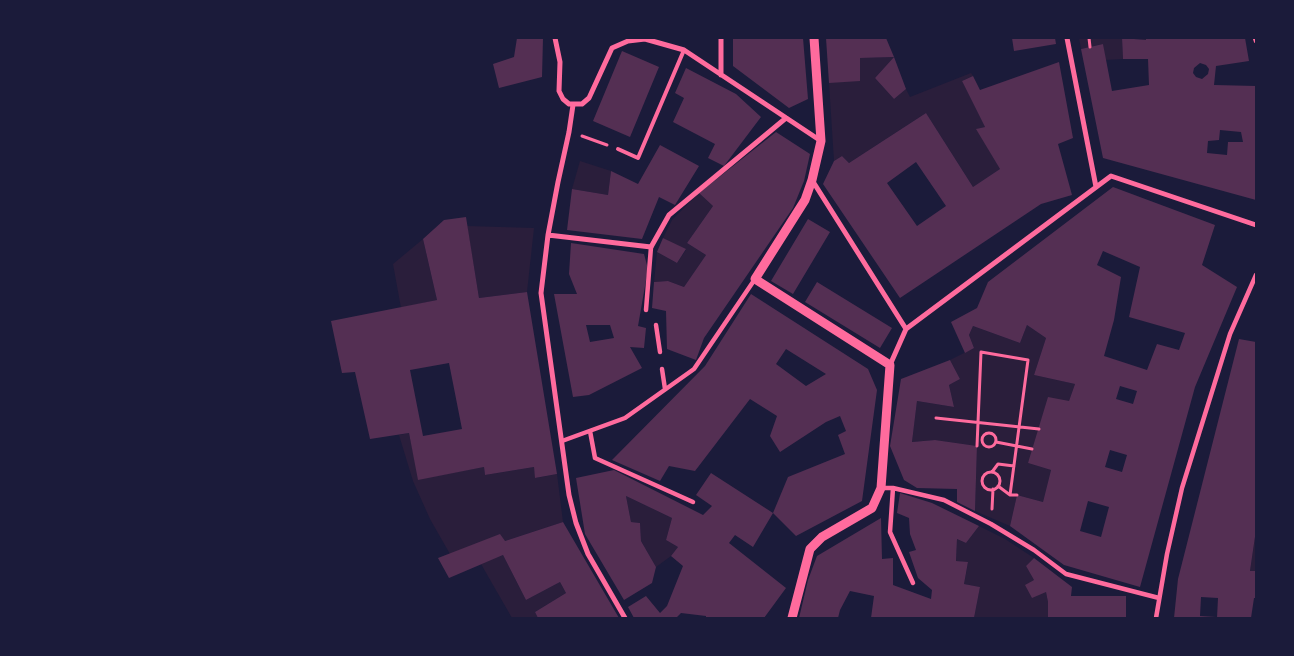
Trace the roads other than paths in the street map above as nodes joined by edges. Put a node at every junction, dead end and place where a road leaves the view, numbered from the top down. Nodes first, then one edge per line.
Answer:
1 (555, 38) edge
2 (645, 38) edge
3 (721, 38) edge
4 (814, 38) edge
5 (1067, 38) edge
6 (1255, 38) edge
7 (1256, 41) edge
8 (684, 50) junction
9 (721, 75) junction
10 (573, 105) junction
11 (786, 118) junction
12 (821, 141) junction
13 (618, 149) road end
14 (812, 180) junction
15 (1096, 187) junction
16 (1256, 225) edge
17 (548, 235) junction
18 (652, 247) junction
19 (1256, 275) edge
20 (755, 279) junction
21 (646, 310) dead end
22 (656, 325) dead end
23 (906, 329) junction
24 (660, 352) dead end
25 (890, 365) junction
26 (662, 369) dead end
27 (665, 389) junction
28 (590, 430) junction
29 (562, 441) junction
30 (881, 488) junction
31 (892, 488) junction
32 (693, 502) dead end
33 (913, 583) dead end
34 (1159, 598) junction
35 (625, 618) edge
36 (792, 618) edge
37 (1156, 618) edge

1 - 10 street
2 - 8 street
2 - 10 street
3 - 9 street
4 - 12 street
5 - 15 street
6 - 7 street
8 - 9 street
8 - 13 lane
9 - 11 street
10 - 17 street
11 - 12 street
11 - 18 street
12 - 14 street
14 - 20 street
14 - 23 street
15 - 16 street
15 - 23 street
17 - 18 street
17 - 29 street
18 - 21 street
19 - 34 street
20 - 25 street
20 - 27 street
22 - 24 street
23 - 25 street
25 - 30 street
26 - 27 street
27 - 28 street
28 - 29 street
28 - 32 street
29 - 35 street
30 - 31 street
30 - 36 street
31 - 33 street
31 - 34 street
34 - 37 street

